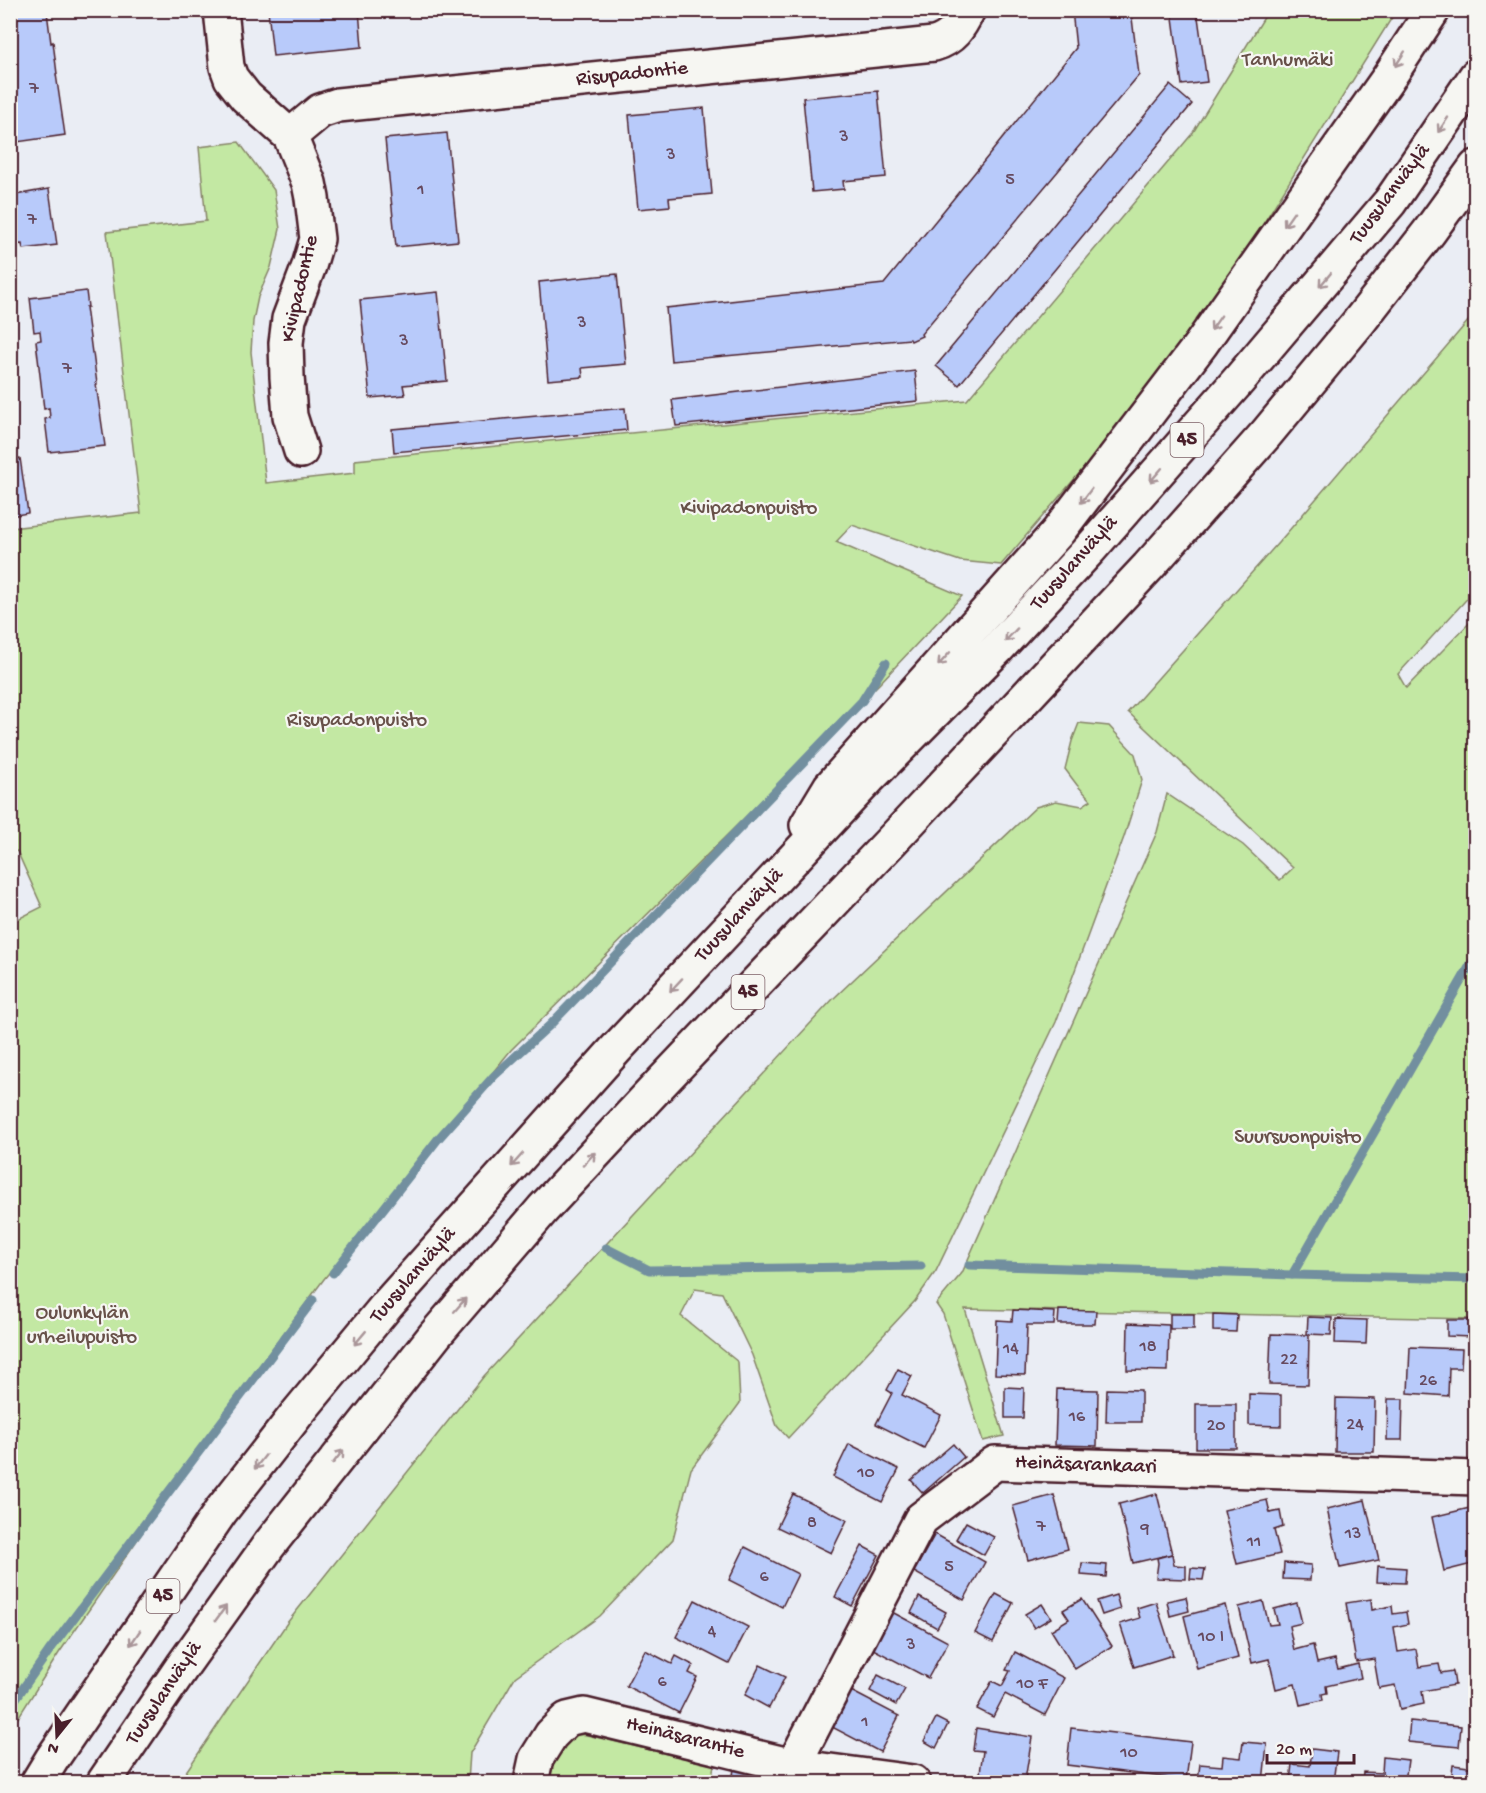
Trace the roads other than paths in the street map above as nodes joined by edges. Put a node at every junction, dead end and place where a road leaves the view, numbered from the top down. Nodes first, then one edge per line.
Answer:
1 (221, 10) edge
2 (968, 10) edge
3 (1433, 10) edge
4 (1476, 76) edge
5 (290, 136) junction
6 (1476, 167) edge
7 (1476, 181) edge
8 (1429, 232) junction
9 (301, 451) dead end
10 (773, 881) junction
11 (1476, 1478) edge
12 (793, 1766) junction
13 (38, 1782) edge
14 (104, 1782) edge
15 (531, 1782) edge
16 (913, 1782) edge

1 - 5 main road, Kivipadontie
2 - 5 main road, Risupadontie
3 -> 10 main road
4 -> 10 main road, Tuusulanväylä / 45
5 - 9 main road, Kivipadontie
6 - 8 main road, Tuusulanväylä / 45
7 - 8 main road
14 -> 8 main road, Tuusulanväylä / 45
10 -> 13 main road, Tuusulanväylä / 45
11 - 12 main road, Heinäsarankaari
12 - 15 main road, Heinäsarantie
12 - 16 main road, Heinäsarantie

